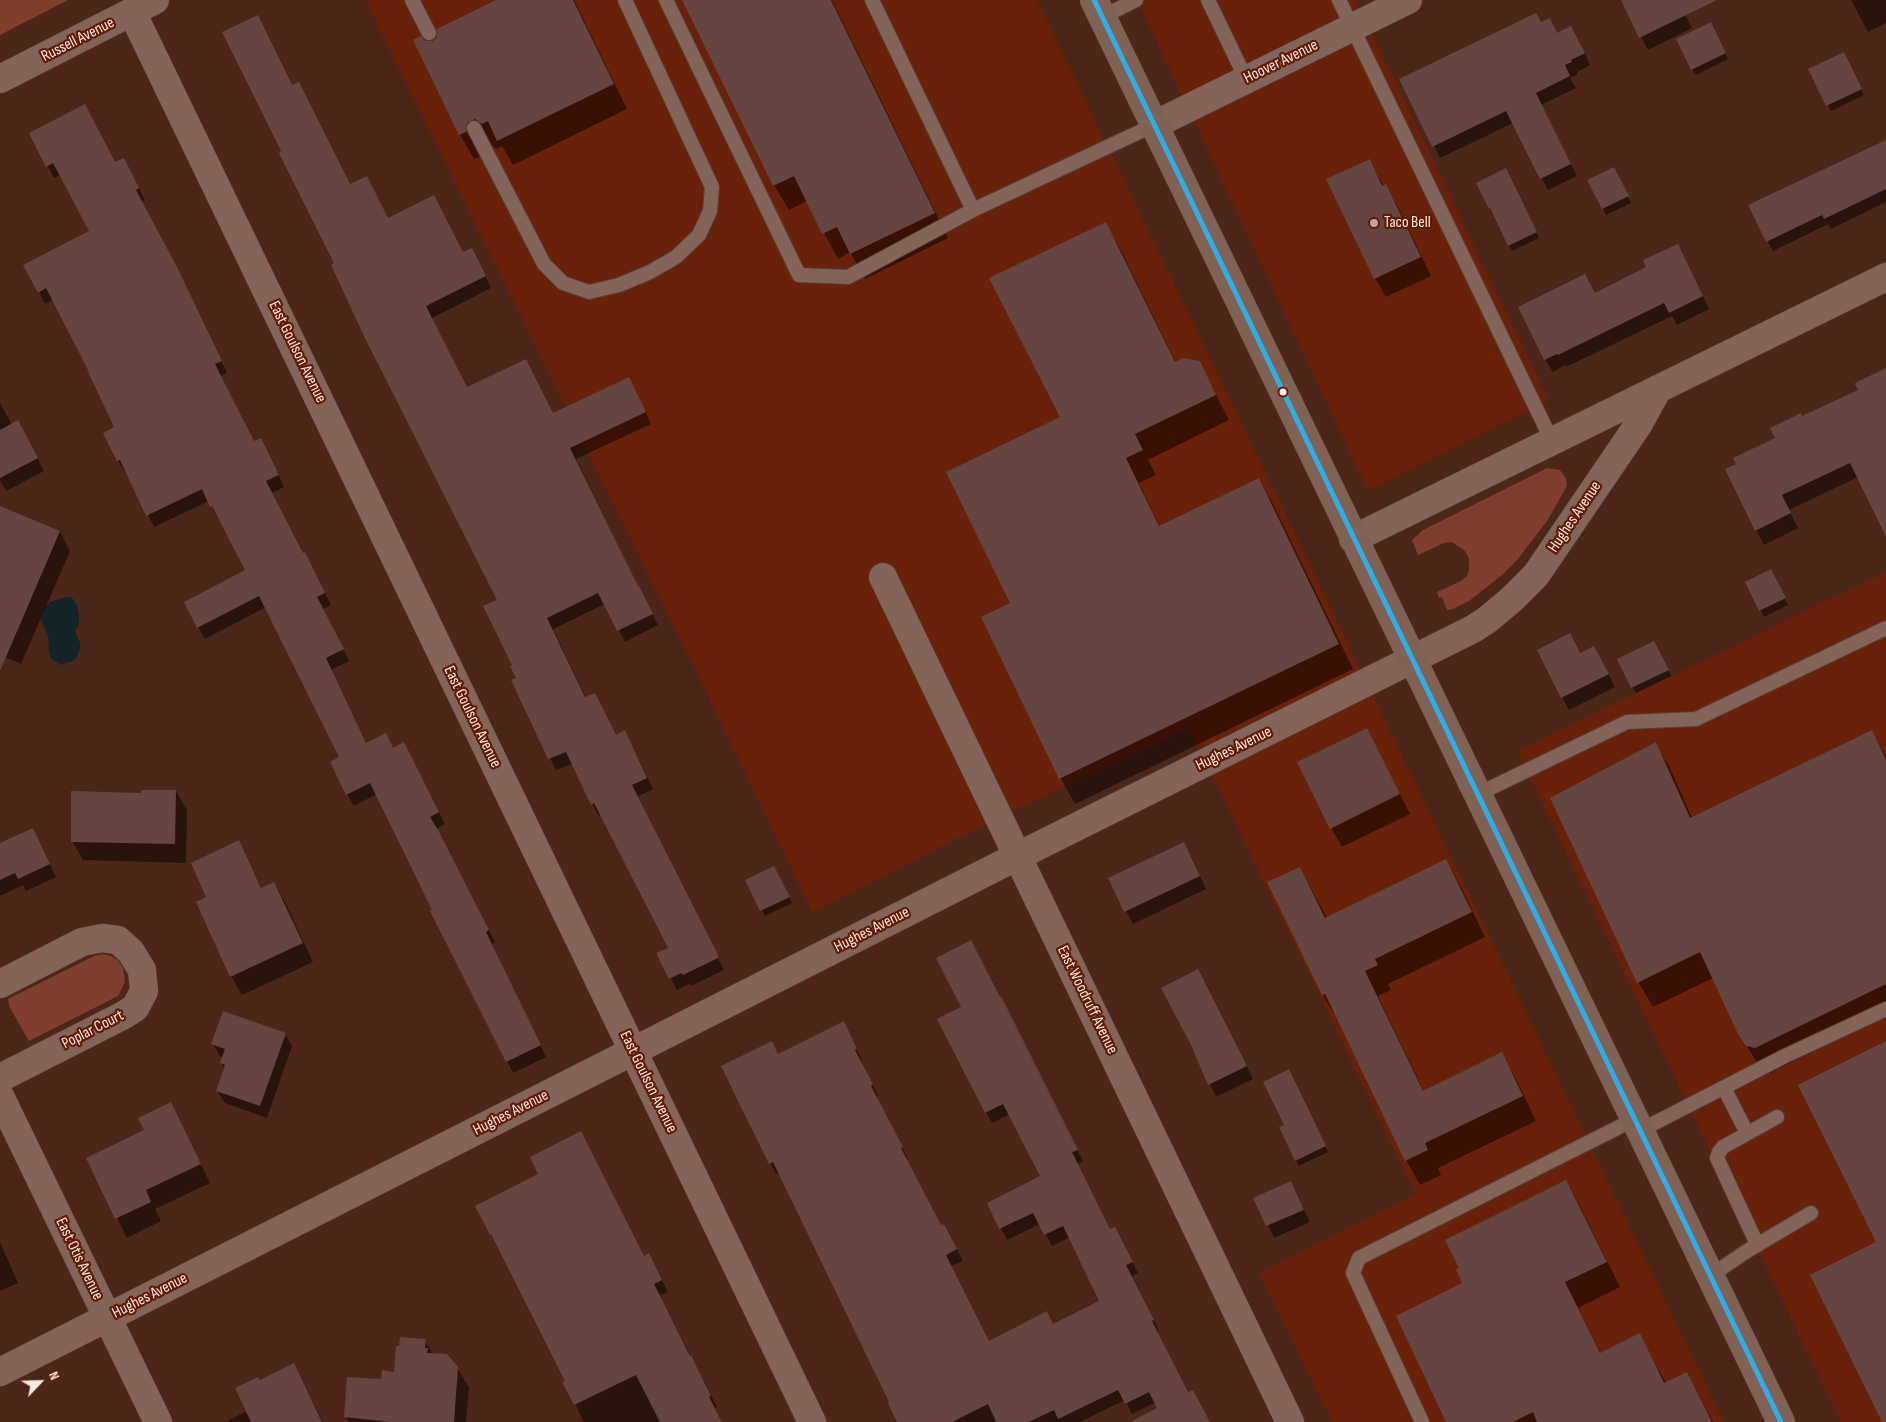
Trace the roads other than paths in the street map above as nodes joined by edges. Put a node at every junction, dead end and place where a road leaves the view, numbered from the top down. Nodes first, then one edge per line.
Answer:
1 (412, 0) edge
2 (625, 0) edge
3 (666, 0) edge
4 (872, 0) edge
5 (1136, 0) edge
6 (1208, 0) edge
7 (1339, 0) edge
8 (1408, 0) edge
9 (144, 6) edge
10 (1098, 8) edge
11 (1352, 27) junction
12 (429, 33) dead end
13 (0, 79) edge
14 (1246, 79) junction
15 (1154, 125) junction
16 (474, 128) dead end
17 (973, 210) junction
18 (1886, 277) edge
19 (1658, 389) junction
20 (1552, 441) junction
21 (1353, 539) junction
22 (884, 577) dead end
23 (1886, 628) edge
24 (1412, 660) junction
25 (1478, 794) junction
26 (1018, 856) junction
27 (0, 984) edge
28 (1886, 1009) edge
29 (634, 1052) junction
30 (0, 1078) edge
31 (1724, 1088) junction
32 (0, 1096) edge
33 (1777, 1117) dead end
34 (1636, 1125) junction
35 (1747, 1133) junction
36 (1811, 1212) dead end
37 (1758, 1244) junction
38 (1710, 1276) junction
39 (108, 1317) junction
40 (0, 1372) edge
41 (158, 1422) edge
42 (812, 1422) edge
43 (1290, 1422) edge
44 (1422, 1422) edge
45 (1781, 1422) edge

1 - 12 lane
2 - 16 lane
3 - 17 lane
4 - 17 lane
5 - 10 lane
6 - 14 lane
7 - 11 lane
8 - 11 street, Hoover Avenue
9 - 13 street, Russell Avenue
9 - 29 street, East Goulson Avenue
10 - 15 main road
11 - 14 street, Hoover Avenue
11 - 20 lane
14 - 15 street, Hoover Avenue
15 - 17 lane
15 - 21 main road
18 - 19 street
19 - 20 street
19 - 24 street, Hughes Avenue
20 - 21 street
21 - 24 main road
22 - 26 street, East Woodruff Avenue
23 - 25 lane
24 - 25 main road
24 - 26 street, Hughes Avenue
25 - 34 main road
26 - 29 street, Hughes Avenue
26 - 43 street, East Woodruff Avenue
27 - 30 street, Poplar Court
28 - 31 lane
29 - 39 street, Hughes Avenue
29 - 42 street, East Goulson Avenue
31 - 34 lane
31 - 35 lane
32 - 39 street, East Otis Avenue
33 - 35 lane
34 - 38 main road
34 - 44 lane
35 - 37 lane
36 - 37 lane
37 - 38 lane
38 - 45 main road
39 - 40 street, Hughes Avenue
39 - 41 street, East Otis Avenue

